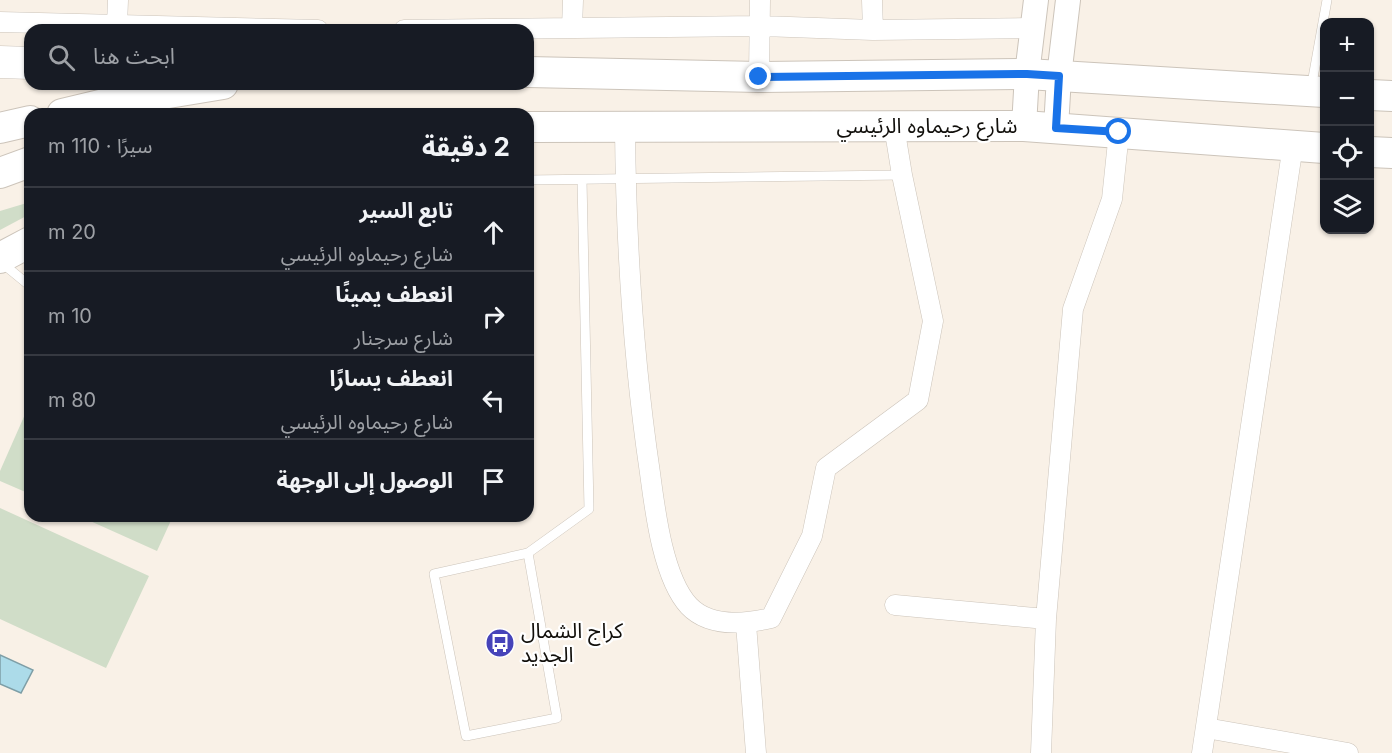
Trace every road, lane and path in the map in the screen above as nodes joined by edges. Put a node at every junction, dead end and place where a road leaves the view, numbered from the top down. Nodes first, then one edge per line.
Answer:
1 (118, 0) edge
2 (573, 0) edge
3 (760, 0) edge
4 (872, 0) edge
5 (1036, 0) edge
6 (1068, 0) edge
7 (1327, 0) edge
8 (0, 22) edge
9 (78, 24) edge
10 (117, 24) edge
11 (760, 26) junction
12 (534, 28) edge
13 (572, 28) junction
14 (1031, 28) junction
15 (873, 30) junction
16 (0, 62) edge
17 (24, 63) edge
18 (534, 72) edge
19 (1027, 74) junction
20 (1059, 76) junction
21 (759, 77) junction
22 (188, 90) edge
23 (1318, 92) edge
24 (1374, 95) edge
25 (1392, 96) edge
26 (90, 108) edge
27 (24, 123) edge
28 (894, 126) junction
29 (1024, 126) junction
30 (534, 127) edge
31 (625, 128) junction
32 (1056, 128) junction
33 (0, 129) edge
34 (1119, 132) junction
35 (1293, 146) junction
36 (1320, 148) edge
37 (1374, 152) edge
38 (1392, 153) edge
39 (24, 164) edge
40 (0, 173) edge
41 (902, 175) junction
42 (534, 180) edge
43 (582, 180) junction
44 (626, 180) junction
45 (24, 246) edge
46 (0, 260) edge
47 (24, 281) edge
48 (528, 553) junction
49 (895, 605) dead end
50 (1046, 618) junction
51 (746, 624) junction
52 (1206, 728) junction
53 (756, 753) edge
54 (1041, 753) edge
55 (1202, 753) edge
56 (1348, 753) edge

1 - 10 street
2 - 13 street
3 - 11 street
4 - 15 street
5 - 14 street
6 - 20 street
7 - 23 lane
8 - 9 street
11 - 13 street
11 - 15 street
11 - 21 street
12 - 13 street
14 - 15 street
14 - 19 street
16 - 17 highway
18 - 21 main road
19 - 20 main road
19 - 21 main road
19 - 29 street
20 - 23 main road
20 - 32 street
22 - 26 main road
24 - 25 main road
27 - 33 main road
28 - 29 main road, شارع رحيماوه الرئيسي
28 - 31 main road, شارع رحيماوه الرئيسي
28 - 41 street
29 - 32 main road, شارع رحيماوه الرئيسي
30 - 31 main road, شارع رحيماوه الرئيسي
31 - 44 street
32 - 34 main road, شارع رحيماوه الرئيسي
34 - 35 main road, شارع رحيماوه الرئيسي
34 - 50 street
35 - 36 main road, شارع رحيماوه الرئيسي
35 - 52 street
37 - 38 main road
39 - 40 main road
41 - 44 lane
41 - 51 street
42 - 43 lane
43 - 44 lane
43 - 48 lane
44 - 51 street
45 - 46 main road
46 - 47 lane
48 - 48 lane
49 - 50 street
50 - 54 street
51 - 53 street
52 - 55 street
52 - 56 street

